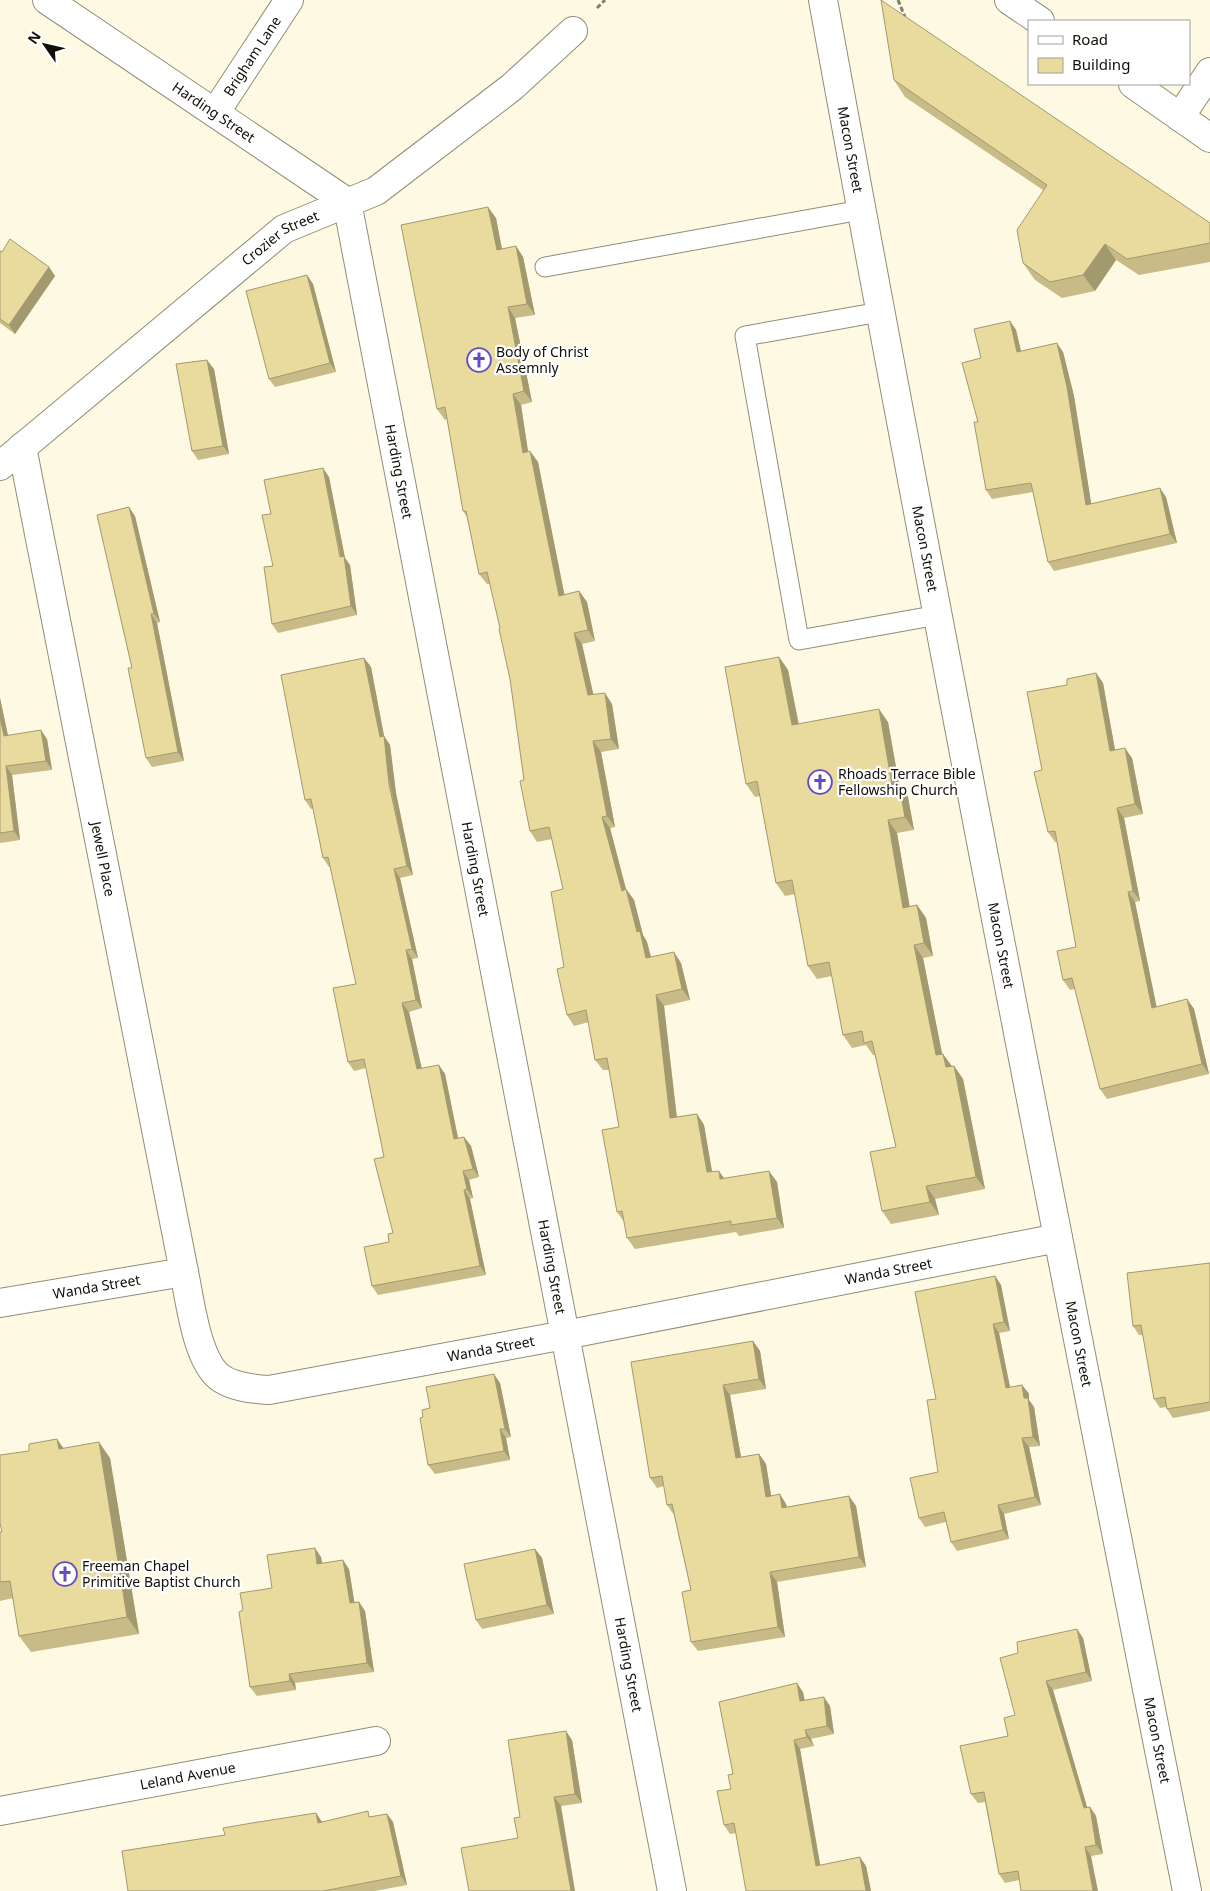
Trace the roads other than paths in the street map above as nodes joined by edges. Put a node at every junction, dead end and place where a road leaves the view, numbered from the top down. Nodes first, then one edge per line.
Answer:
1 (47, 0) edge
2 (289, 0) edge
3 (823, 0) edge
4 (1009, 0) edge
5 (1039, 20) edge
6 (573, 30) dead end
7 (1210, 72) edge
8 (1133, 85) edge
9 (215, 113) junction
10 (1180, 117) junction
11 (1210, 138) edge
12 (347, 202) junction
13 (861, 210) junction
14 (545, 268) dead end
15 (880, 312) junction
16 (22, 447) junction
17 (0, 466) edge
18 (938, 615) junction
19 (1058, 1238) junction
20 (184, 1272) junction
21 (0, 1303) edge
22 (565, 1335) junction
23 (376, 1742) dead end
24 (0, 1811) edge
25 (672, 1891) edge
26 (1187, 1891) edge

1 - 9 street, Harding Street
2 - 9 street, Brigham Lane
3 - 13 street, Macon Street
4 - 5 street
6 - 12 street, Crozier Street
7 - 10 street
8 - 10 street
9 - 12 street, Harding Street
10 - 11 street
12 - 16 street, Crozier Street
12 - 22 street, Harding Street
13 - 14 lane
13 - 15 street, Macon Street
15 - 18 street, Macon Street
15 - 18 lane
16 - 17 street, Crozier Street
16 - 20 street, Jewell Place
18 - 19 street, Macon Street
19 - 22 street, Wanda Street
19 - 26 street, Macon Street
20 - 21 street, Wanda Street
20 - 22 street, Wanda Street
22 - 25 street, Harding Street
23 - 24 street, Leland Avenue

